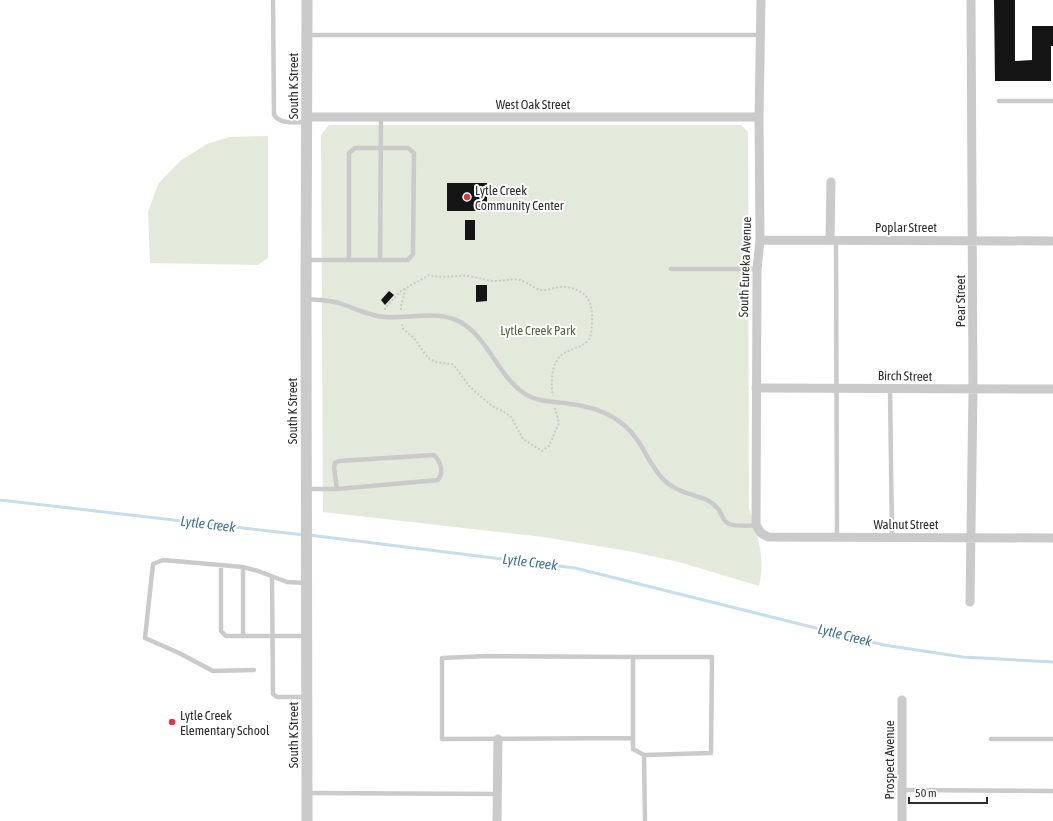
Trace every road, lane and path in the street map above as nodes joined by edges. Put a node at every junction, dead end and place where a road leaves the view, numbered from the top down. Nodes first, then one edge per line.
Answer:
1 (273, 0) edge
2 (307, 0) edge
3 (760, 0) edge
4 (971, 0) edge
5 (307, 35) junction
6 (760, 35) junction
7 (999, 100) dead end
8 (1053, 101) edge
9 (380, 117) junction
10 (759, 117) junction
11 (307, 120) junction
12 (381, 148) junction
13 (831, 182) dead end
14 (760, 240) junction
15 (833, 240) junction
16 (973, 240) junction
17 (1053, 241) edge
18 (306, 260) junction
19 (349, 260) junction
20 (380, 260) junction
21 (671, 269) dead end
22 (757, 269) junction
23 (406, 288) junction
24 (306, 299) junction
25 (386, 317) junction
26 (402, 317) junction
27 (756, 388) junction
28 (836, 388) junction
29 (890, 389) junction
30 (1053, 389) edge
31 (973, 390) junction
32 (553, 403) junction
33 (307, 489) junction
34 (337, 489) junction
35 (758, 529) junction
36 (837, 537) junction
37 (892, 537) junction
38 (970, 538) junction
39 (1053, 538) edge
40 (221, 565) junction
41 (243, 567) junction
42 (272, 577) junction
43 (307, 583) junction
44 (970, 602) dead end
45 (243, 636) junction
46 (272, 636) junction
47 (307, 636) junction
48 (632, 657) junction
49 (254, 670) dead end
50 (307, 697) junction
51 (902, 700) dead end
52 (633, 738) junction
53 (991, 738) dead end
54 (498, 739) junction
55 (1053, 739) edge
56 (644, 755) junction
57 (902, 790) junction
58 (1053, 791) edge
59 (307, 793) junction
60 (498, 794) junction
61 (307, 821) edge
62 (497, 821) edge
63 (645, 821) edge
64 (902, 821) edge

1 - 11 lane
2 - 5 street, South K Street
3 - 6 street, South Eureka Avenue
4 - 16 street, Pear Street
5 - 6 lane
5 - 11 street, South K Street
6 - 10 street, South Eureka Avenue
7 - 8 lane
9 - 10 street, West Oak Street
9 - 11 street, West Oak Street
9 - 12 lane
10 - 14 street, South Eureka Avenue
11 - 18 street, South K Street
12 - 19 lane
12 - 20 lane
12 - 20 lane
13 - 15 street
14 - 15 street, Poplar Street
14 - 22 street, South Eureka Avenue
15 - 16 street, Poplar Street
15 - 28 lane
16 - 17 street, Poplar Street
16 - 31 street, Pear Street
18 - 19 lane
18 - 24 street, South K Street
19 - 20 lane
21 - 22 lane
22 - 27 street, South Eureka Avenue
23 - 25 path
23 - 26 path
23 - 32 path
24 - 25 lane
24 - 33 street, South K Street
25 - 26 lane
26 - 32 lane
26 - 32 path
27 - 28 street, Birch Street
27 - 35 street, South Eureka Avenue
28 - 29 street, Birch Street
28 - 36 lane
29 - 31 street, Birch Street
29 - 37 lane
30 - 31 street, Birch Street
31 - 38 street, Pear Street
32 - 35 lane
33 - 34 lane
33 - 43 street, South K Street
34 - 34 lane
35 - 36 street, Walnut Street
36 - 37 street, Walnut Street
37 - 38 street, Walnut Street
38 - 39 street, Walnut Street
38 - 44 street, Pear Street
40 - 41 lane
40 - 45 lane
40 - 49 lane
41 - 42 lane
41 - 45 lane
42 - 43 lane
42 - 46 lane
43 - 47 street, South K Street
45 - 46 lane
46 - 47 lane
46 - 50 lane
47 - 50 street, South K Street
48 - 52 lane
48 - 54 lane
48 - 56 lane
50 - 59 street, South K Street
51 - 57 street, Prospect Avenue
52 - 54 lane
52 - 56 lane
53 - 55 lane
54 - 60 street
56 - 63 lane
57 - 58 lane
57 - 64 street, Prospect Avenue
59 - 60 lane
59 - 61 street, South K Street
60 - 62 street

